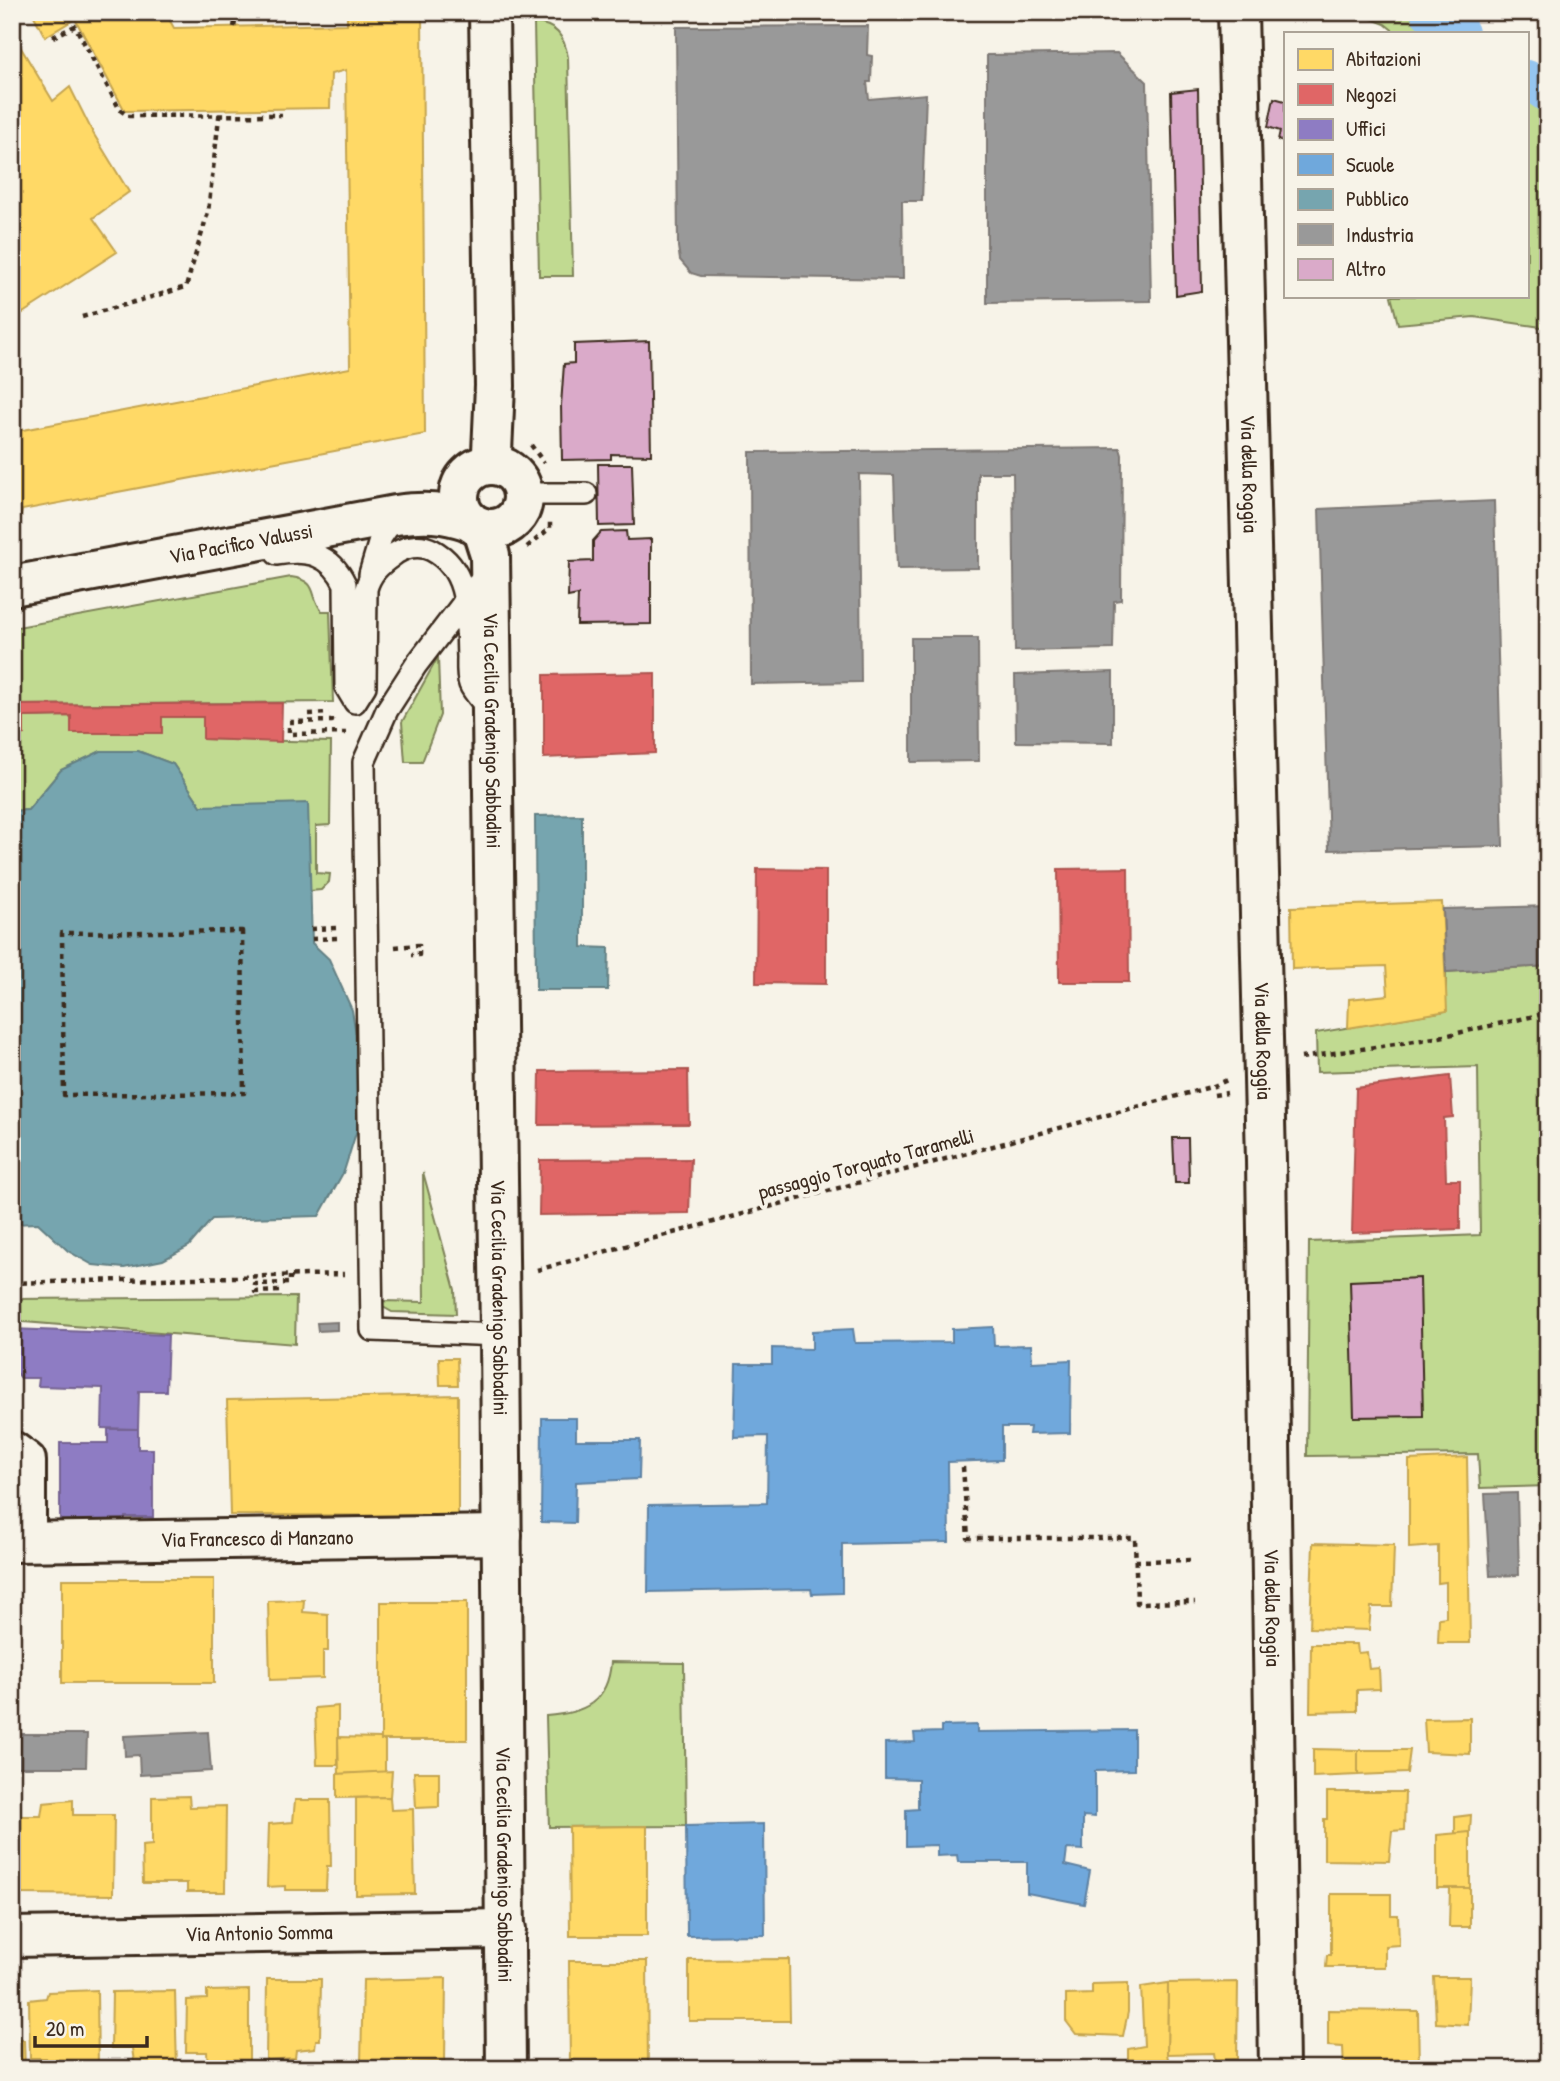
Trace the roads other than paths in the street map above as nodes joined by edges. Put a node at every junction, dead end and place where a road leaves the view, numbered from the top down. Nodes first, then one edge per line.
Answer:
1 (489, 12) edge
2 (1238, 12) edge
3 (489, 464) junction
4 (524, 494) junction
5 (586, 494) dead end
6 (396, 515) junction
7 (475, 524) junction
8 (220, 547) junction
9 (490, 569) junction
10 (368, 579) junction
11 (12, 586) edge
12 (466, 601) junction
13 (492, 713) junction
14 (500, 1335) junction
15 (12, 1451) edge
16 (502, 1535) junction
17 (19, 1541) edge
18 (506, 1929) junction
19 (12, 1937) edge
20 (506, 2069) edge
21 (1279, 2069) edge

1 - 3 street
2 - 21 street, Via della Roggia
3 - 4 street
3 - 7 street, Via Cecilia Gradenigo Sabbadini
4 - 5 lane
4 - 7 street
6 - 7 street, Via Pacifico Valussi
6 - 8 street, Via Pacifico Valussi
6 - 10 lane
7 - 9 street, Via Cecilia Gradenigo Sabbadini
8 - 10 lane
8 - 11 street, Via Pacifico Valussi
9 - 12 lane
9 - 13 street, Via Cecilia Gradenigo Sabbadini
10 - 12 lane
12 - 13 lane
12 - 14 lane
13 - 14 street, Via Cecilia Gradenigo Sabbadini
14 - 16 street, Via Cecilia Gradenigo Sabbadini
15 - 17 street
16 - 17 street, Via Francesco di Manzano
16 - 18 street, Via Cecilia Gradenigo Sabbadini
18 - 19 street, Via Antonio Somma
18 - 20 street, Via Cecilia Gradenigo Sabbadini

